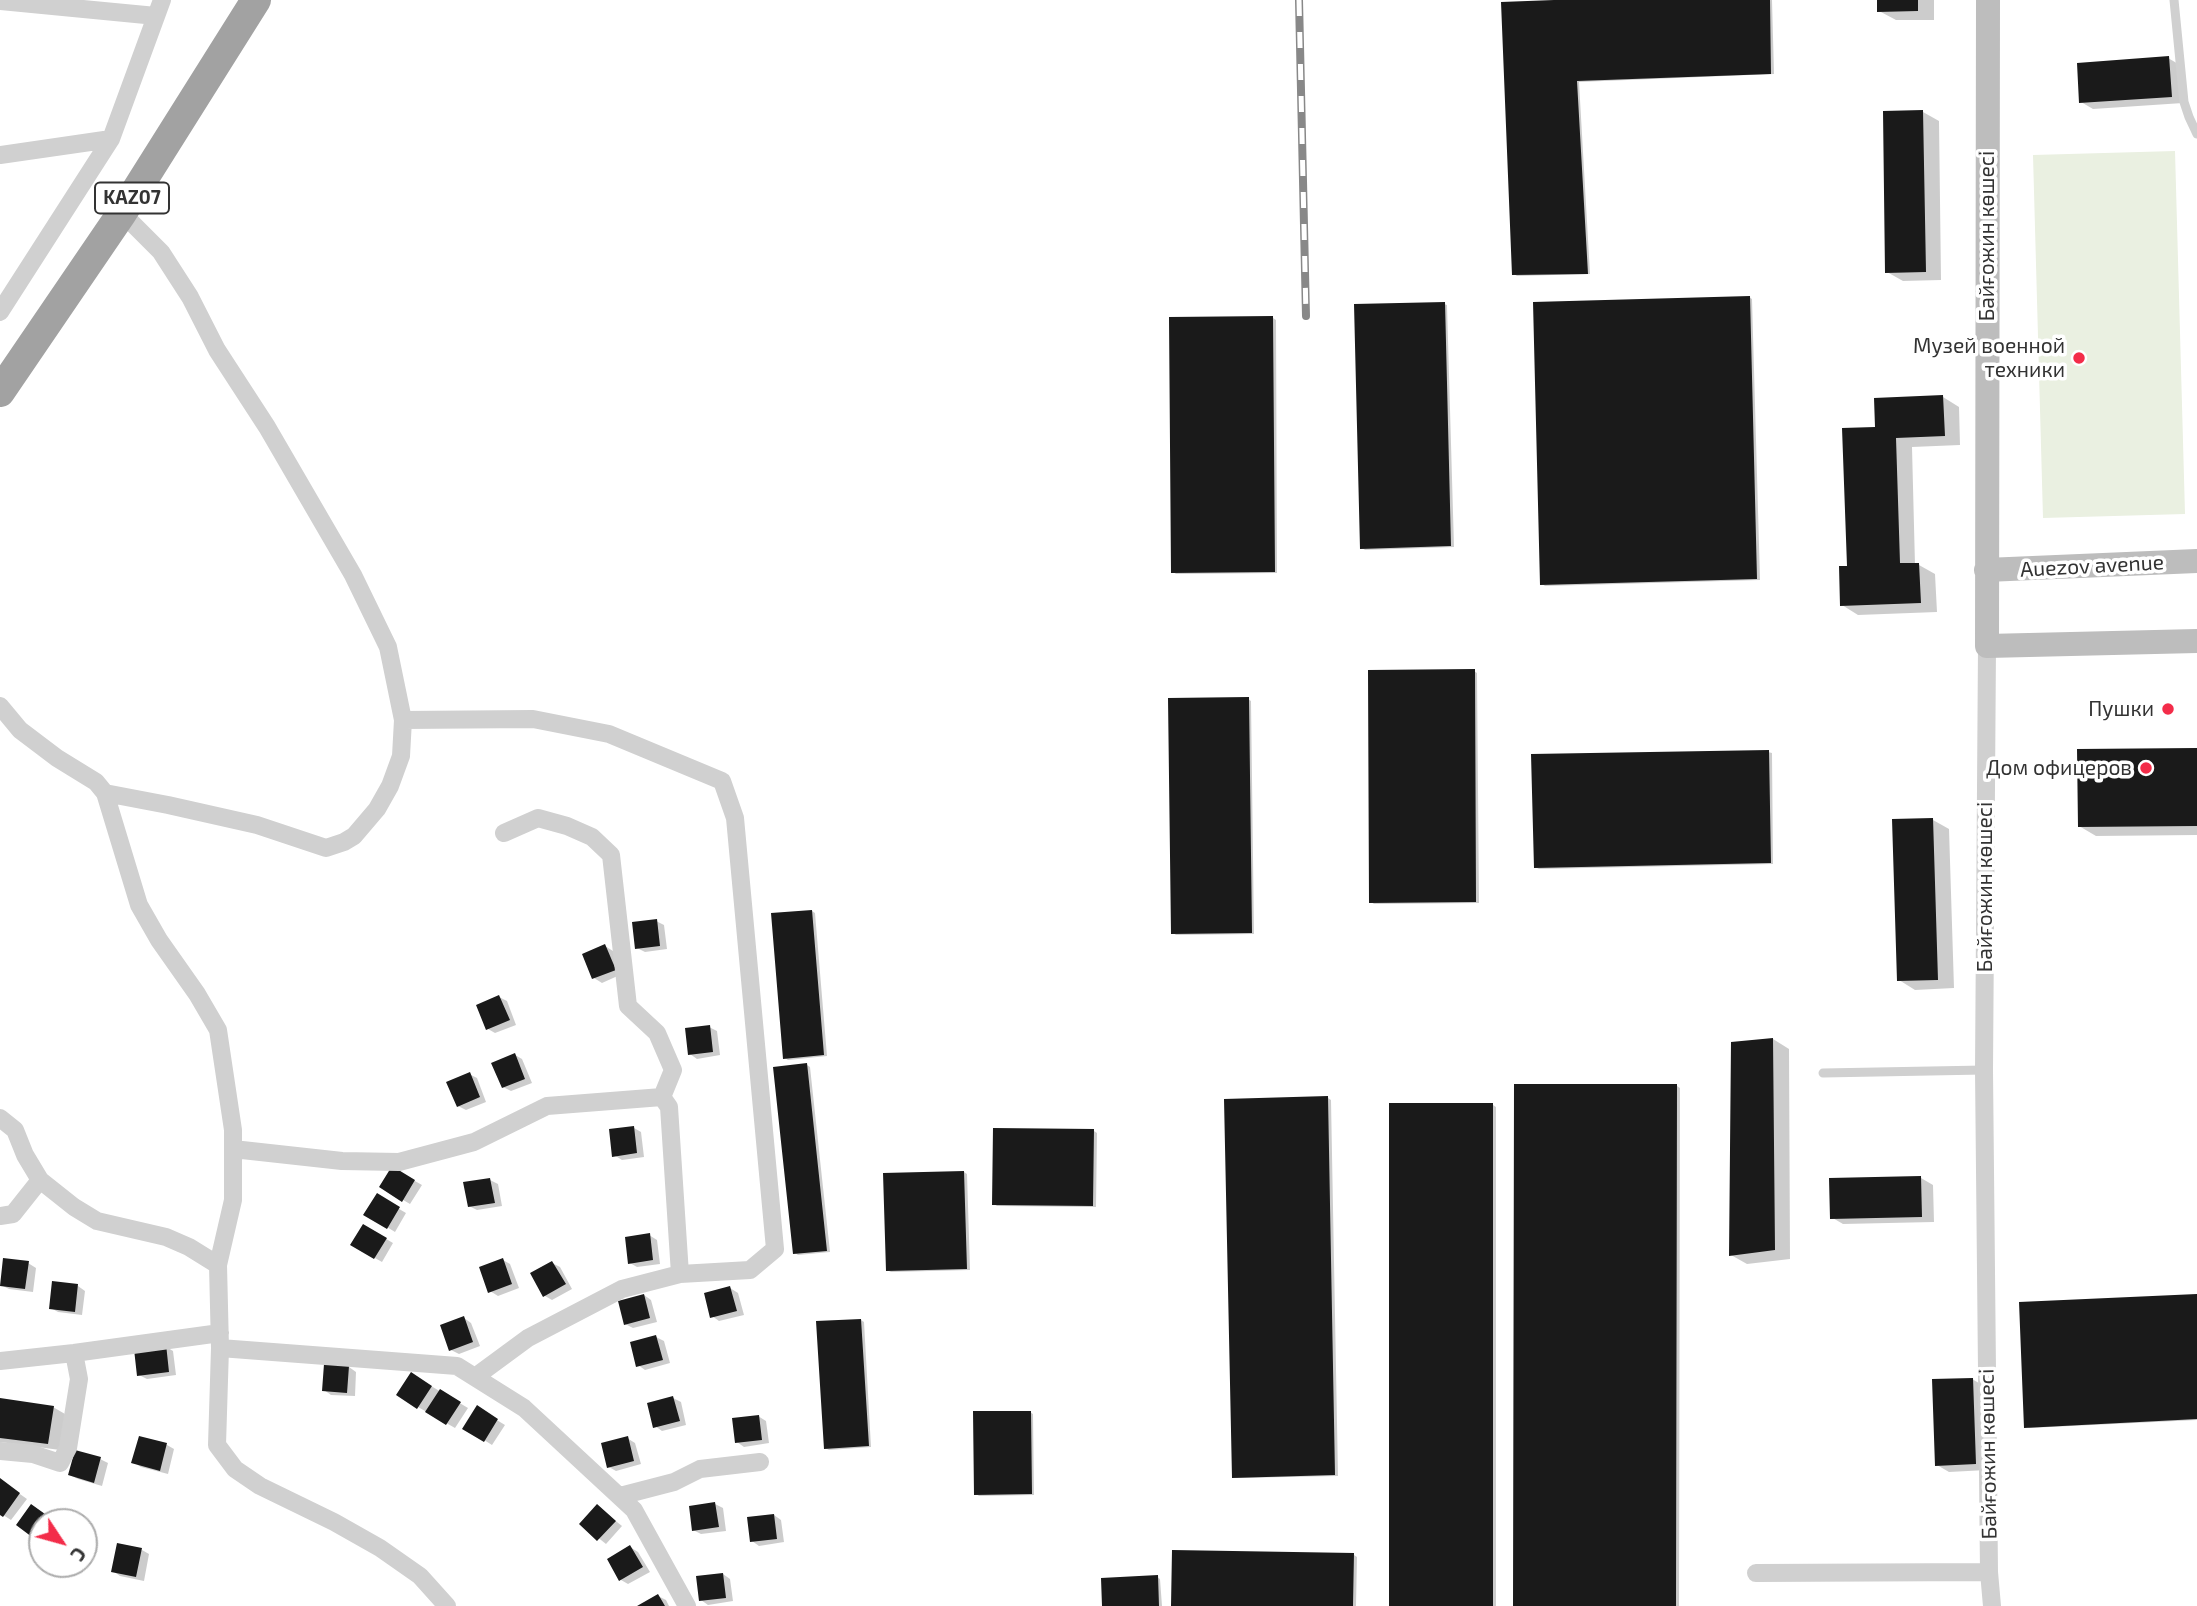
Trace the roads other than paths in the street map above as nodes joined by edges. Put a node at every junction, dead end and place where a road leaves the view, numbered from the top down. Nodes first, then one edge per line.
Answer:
1 (256, 0) edge
2 (1987, 0) edge
3 (2174, 0) edge
4 (0, 1) edge
5 (159, 8) edge
6 (2197, 134) edge
7 (111, 139) junction
8 (0, 155) edge
9 (122, 213) junction
10 (0, 312) edge
11 (0, 392) edge
12 (2197, 561) edge
13 (1986, 570) junction
14 (2197, 641) edge
15 (1987, 646) junction
16 (0, 706) edge
17 (403, 720) junction
18 (106, 793) junction
19 (504, 833) dead end
20 (1984, 1070) junction
21 (1823, 1073) dead end
22 (662, 1097) junction
23 (0, 1118) edge
24 (233, 1149) junction
25 (40, 1180) junction
26 (0, 1216) edge
27 (218, 1265) junction
28 (680, 1274) junction
29 (220, 1341) junction
30 (74, 1353) junction
31 (0, 1361) edge
32 (475, 1377) junction
33 (0, 1451) edge
34 (760, 1462) dead end
35 (620, 1496) junction
36 (1989, 1572) junction
37 (1756, 1573) dead end
38 (447, 1606) edge
39 (687, 1606) edge
40 (1992, 1606) edge

1 - 9 highway, KAZ07
2 - 13 main road, Байғожин көшесі
3 - 6 lane
4 - 5 street
5 - 7 street
7 - 8 street
7 - 10 street
9 - 11 highway, KAZ07
9 - 17 street
12 - 13 main road, Auezov avenue
13 - 15 main road, Байғожин көшесі
14 - 15 main road
15 - 20 street, Байғожин көшесі
16 - 18 street
17 - 18 street
17 - 28 street
18 - 24 street
19 - 22 street
20 - 21 lane
20 - 36 street, Байғожин көшесі
22 - 24 street
22 - 28 street
23 - 25 street
24 - 27 street
25 - 26 street
25 - 27 street
27 - 29 street
28 - 32 street
29 - 30 street
29 - 32 street
29 - 38 street
30 - 31 street
30 - 33 street
32 - 35 street
34 - 35 street
35 - 39 street
36 - 37 street
36 - 40 street, Байғожин көшесі

